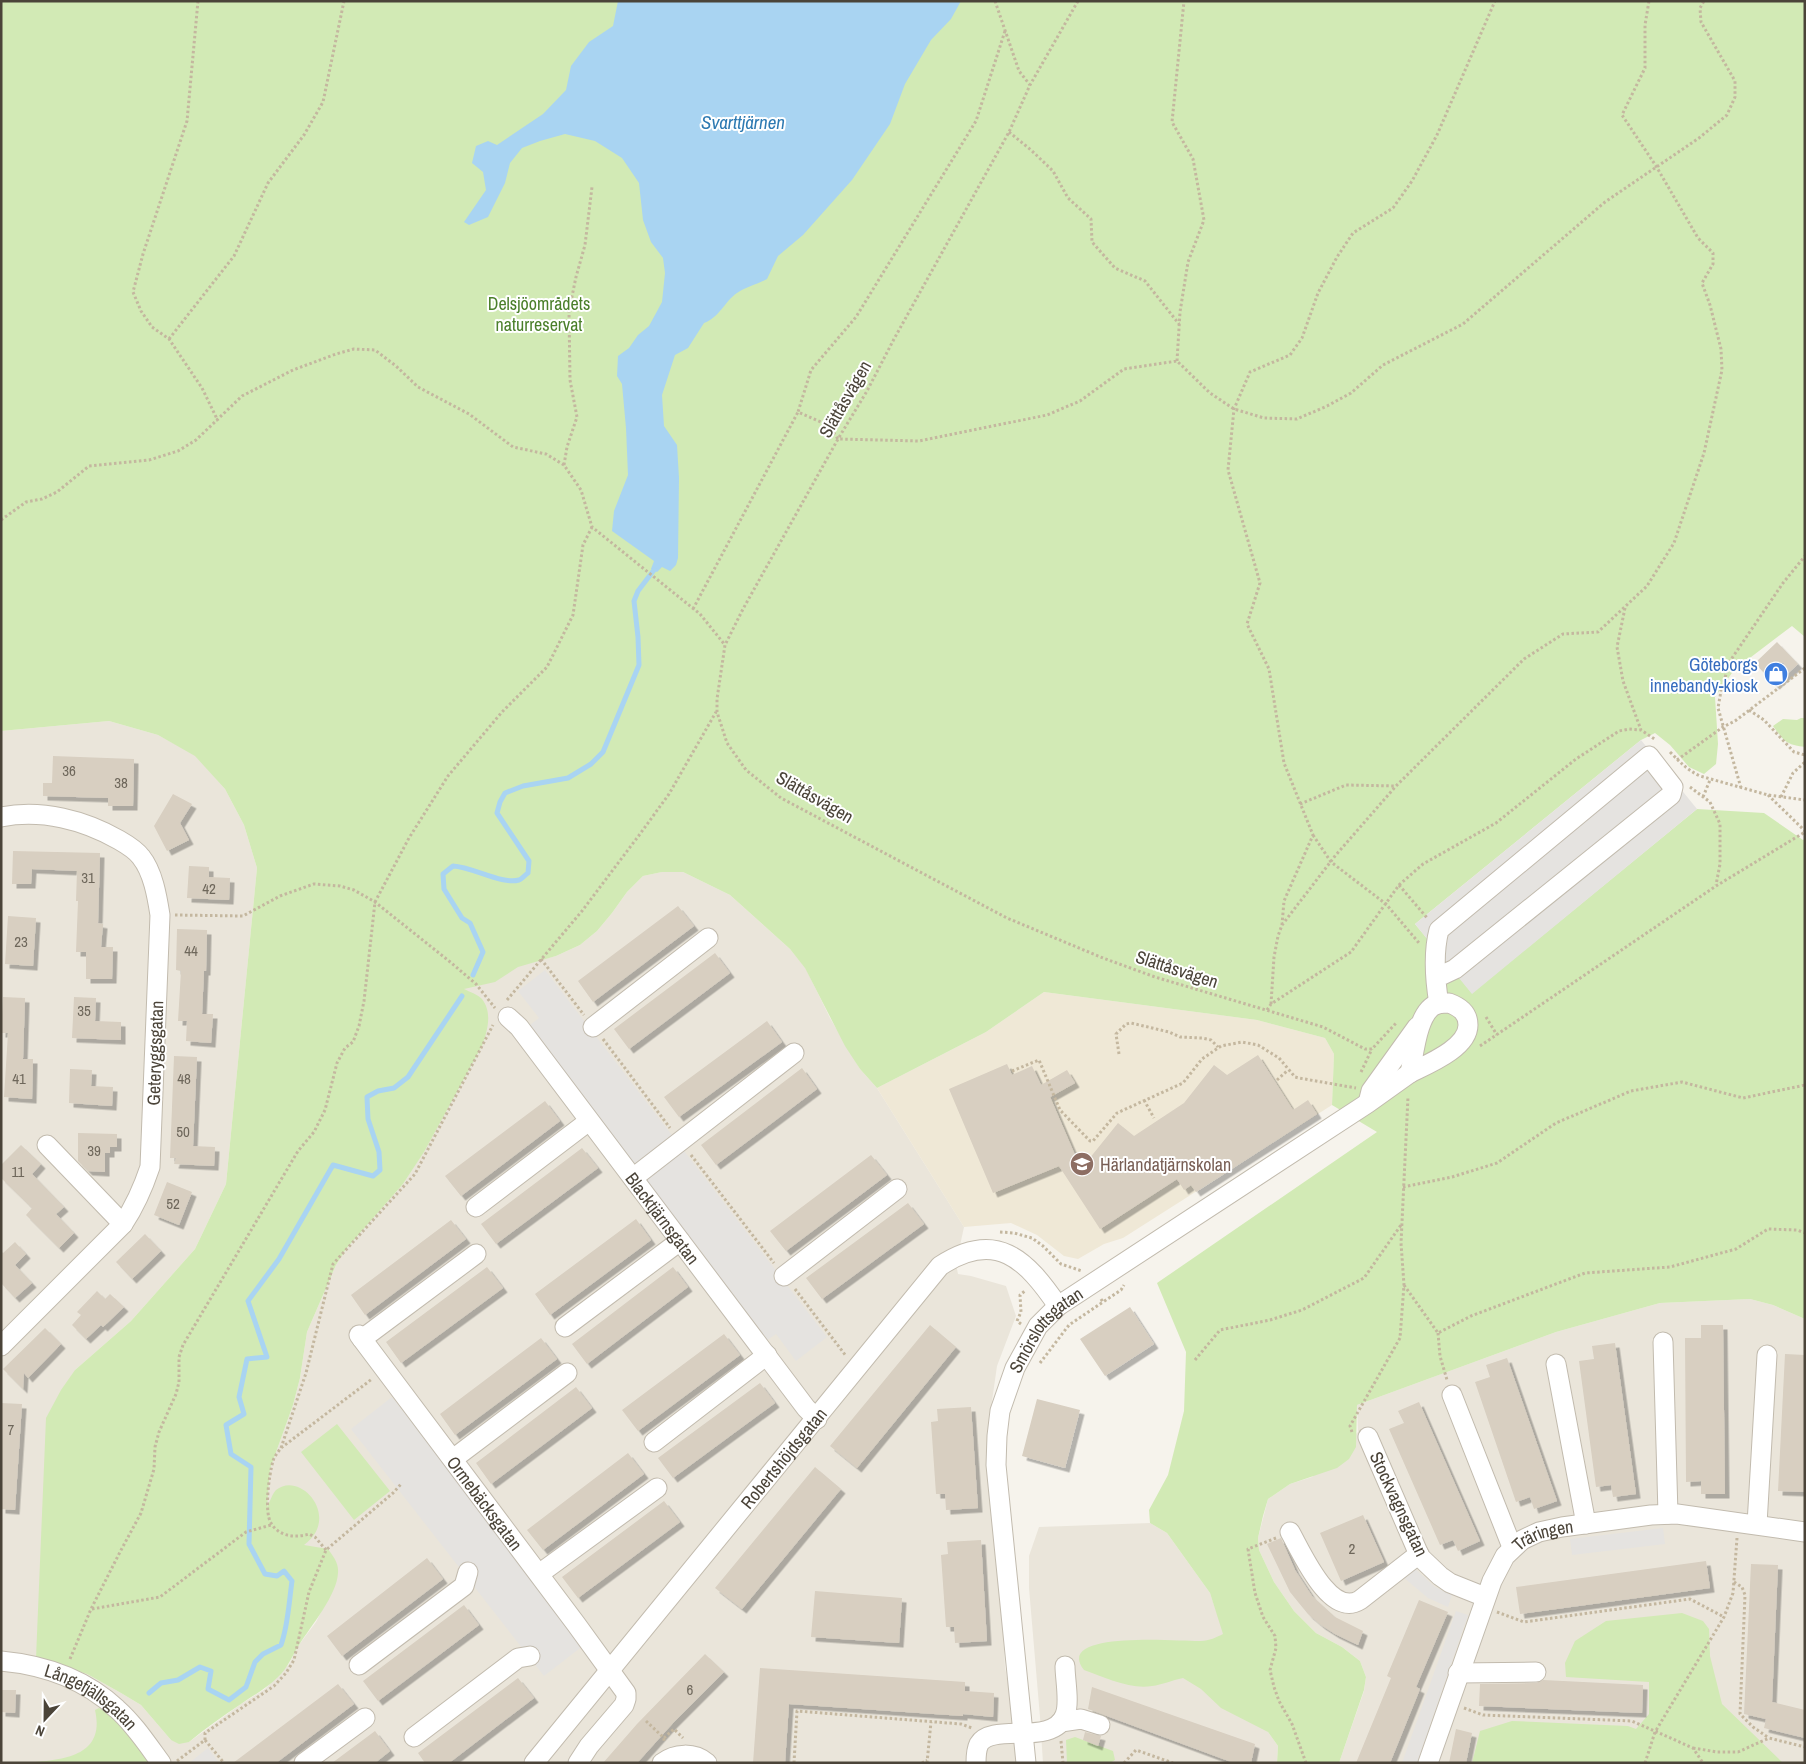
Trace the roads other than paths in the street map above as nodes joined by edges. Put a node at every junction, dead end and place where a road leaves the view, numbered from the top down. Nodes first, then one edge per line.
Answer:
1 (1, 817) edge
2 (708, 938) dead end
3 (1436, 978) junction
4 (1439, 1004) junction
5 (501, 1014) road end
6 (1420, 1022) junction
7 (593, 1026) road end
8 (794, 1052) dead end
9 (1410, 1073) junction
10 (1370, 1097) junction
11 (589, 1120) junction
12 (47, 1145) dead end
13 (632, 1178) junction
14 (897, 1189) dead end
15 (476, 1207) dead end
16 (123, 1224) junction
17 (680, 1240) junction
18 (476, 1254) dead end
19 (784, 1276) road end
20 (1058, 1306) junction
21 (565, 1327) dead end
22 (1663, 1342) dead end
23 (1, 1346) edge
24 (767, 1355) junction
25 (1768, 1355) dead end
26 (1556, 1364) dead end
27 (567, 1372) dead end
28 (1452, 1395) road end
29 (817, 1419) junction
30 (1360, 1436) road end
31 (654, 1442) dead end
32 (453, 1459) junction
33 (657, 1488) dead end
34 (1668, 1514) junction
35 (1586, 1524) junction
36 (1757, 1524) junction
37 (1290, 1532) road end
38 (1805, 1532) edge
39 (1512, 1548) junction
40 (1419, 1554) junction
41 (468, 1572) dead end
42 (539, 1574) junction
43 (1483, 1602) junction
44 (530, 1656) dead end
45 (1, 1661) edge
46 (359, 1665) dead end
47 (1065, 1666) dead end
48 (611, 1671) junction
49 (1536, 1672) dead end
50 (1458, 1673) junction
51 (365, 1718) dead end
52 (1061, 1722) junction
53 (1100, 1725) dead end
54 (1022, 1734) junction
55 (414, 1737) dead end
56 (664, 1761) edge
57 (161, 1763) edge
58 (304, 1763) edge
59 (534, 1763) edge
60 (578, 1763) edge
61 (707, 1763) edge
62 (976, 1763) edge
63 (1026, 1763) edge
64 (1428, 1763) edge

1 - 16 street, Geteryggsgatan
2 - 7 street
3 - 3 street
3 - 4 street
4 - 6 street
4 - 9 street, Smörslottsgatan
5 - 11 street, Blacktjärnsgatan
6 - 9 street
6 - 10 street
8 - 13 street
9 - 10 street, Smörslottsgatan
10 - 20 street, Smörslottsgatan
11 - 13 street, Blacktjärnsgatan
11 - 15 street
12 - 16 street
13 - 17 street, Blacktjärnsgatan
14 - 19 street
16 - 23 street, Geteryggsgatan
17 - 21 street
17 - 24 street, Blacktjärnsgatan
18 - 32 street, Ormebäcksgatan
20 - 29 street, Robertshöjdsgatan
20 - 54 street, Smörslottsgatan
22 - 34 street
24 - 29 street, Blacktjärnsgatan
24 - 31 street
25 - 36 street
26 - 35 street
27 - 32 street
28 - 39 street
29 - 48 street, Robertshöjdsgatan
30 - 40 street, Stockvagnsgatan
32 - 42 street, Ormebäcksgatan
33 - 42 street
34 - 35 street, Träringen
34 - 36 street, Träringen
35 - 39 street, Träringen
36 - 38 street, Träringen
37 - 40 street
39 - 43 street, Träringen
40 - 43 street, Stockvagnsgatan
41 - 46 street
42 - 48 street, Ormebäcksgatan
43 - 50 street, Träringen
44 - 55 street
45 - 57 street, Långefjällsgatan
47 - 52 street
48 - 59 street, Robertshöjdsgatan
48 - 60 street, Ormebäcksgatan
49 - 50 street
50 - 64 street, Träringen
51 - 58 street
52 - 53 street
52 - 54 street
54 - 62 street
54 - 63 street, Smörslottsgatan
56 - 61 street

